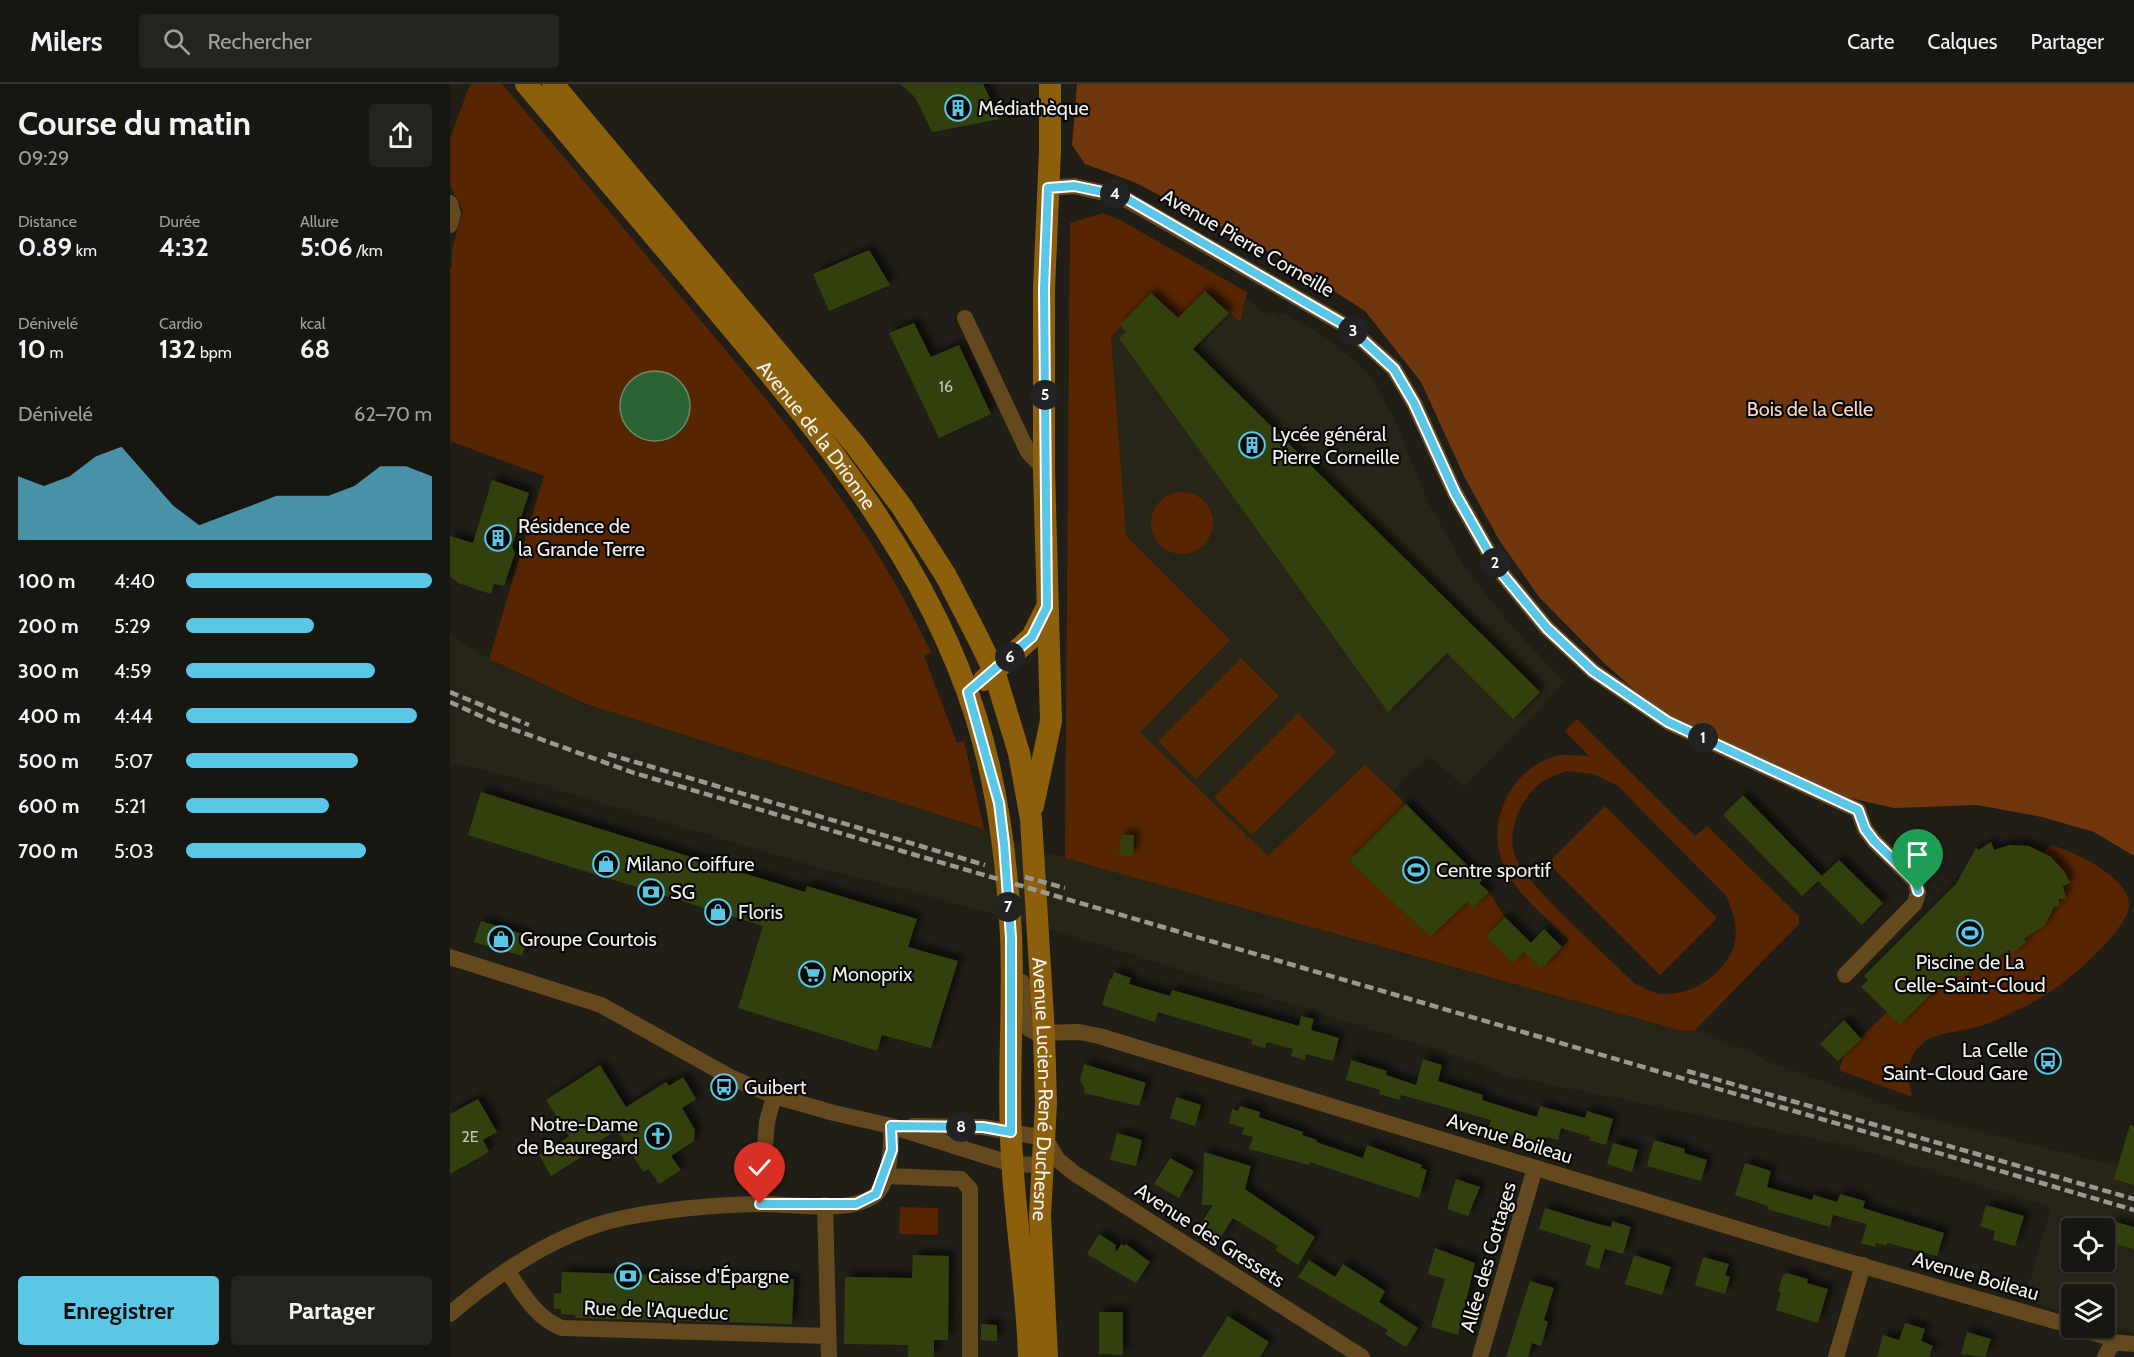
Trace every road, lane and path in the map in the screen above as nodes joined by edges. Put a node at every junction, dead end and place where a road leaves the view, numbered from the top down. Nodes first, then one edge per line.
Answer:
1 (526, 84) edge
2 (553, 84) edge
3 (1050, 84) edge
4 (1048, 188) junction
5 (450, 203) edge
6 (450, 225) edge
7 (965, 318) dead end
8 (1044, 469) junction
9 (1047, 607) junction
10 (994, 671) junction
11 (968, 692) junction
12 (977, 720) junction
13 (1051, 721) junction
14 (1015, 739) junction
15 (1030, 819) junction
16 (1004, 844) joint
17 (1011, 937) junction
18 (450, 957) edge
19 (1845, 975) dead end
20 (1044, 1034) junction
21 (774, 1096) junction
22 (891, 1126) junction
23 (1011, 1132) junction
24 (1045, 1138) junction
25 (1012, 1164) junction
26 (1042, 1165) junction
27 (1536, 1168) junction
28 (885, 1176) junction
29 (760, 1204) junction
30 (825, 1205) junction
31 (1863, 1265) junction
32 (508, 1272) junction
33 (450, 1314) edge
34 (2061, 1323) edge
35 (828, 1336) junction
36 (2134, 1344) edge
37 (2109, 1350) edge
38 (829, 1357) edge
39 (970, 1357) edge
40 (1029, 1357) edge
41 (1047, 1357) edge
42 (1362, 1357) edge
43 (1480, 1357) edge
44 (1836, 1357) edge

1 - 11 main road, Avenue de la Drionne
2 - 10 main road, Avenue de la Drionne
3 - 4 main road
4 - 8 main road
4 - 19 street, Avenue Pierre Corneille
5 - 6 street
7 - 8 street
8 - 9 main road
9 - 10 main road
9 - 13 main road
10 - 11 main road
10 - 14 main road, Avenue de la Drionne
11 - 12 main road, Avenue de la Drionne
12 - 14 main road
12 - 16 main road, Avenue de la Drionne
13 - 14 main road
13 - 15 main road
14 - 15 main road, Avenue de la Drionne
15 - 20 main road, Avenue Lucien-René Duchesne
16 - 17 main road, Avenue Lucien-René Duchesne
17 - 20 street
17 - 23 main road, Avenue Lucien-René Duchesne
18 - 21 street
20 - 24 main road, Avenue Lucien-René Duchesne
20 - 27 street, Avenue Boileau
21 - 22 street
21 - 29 street
22 - 23 street
22 - 25 street
22 - 28 street
23 - 24 street
23 - 25 main road, Avenue Lucien-René Duchesne
24 - 26 main road, Avenue Lucien-René Duchesne
24 - 42 street, Avenue des Gressets
25 - 26 street
25 - 40 main road, Avenue Lucien-René Duchesne
26 - 41 main road, Avenue Lucien-René Duchesne
27 - 31 street, Avenue Boileau
27 - 43 street, Allée des Cottages
28 - 30 street
28 - 39 street
29 - 30 street
29 - 32 street
30 - 35 street
31 - 34 street, Avenue Boileau
31 - 44 street
32 - 33 street
32 - 35 street, Rue de l'Aqueduc
35 - 38 street
36 - 37 street, Avenue Boileau

